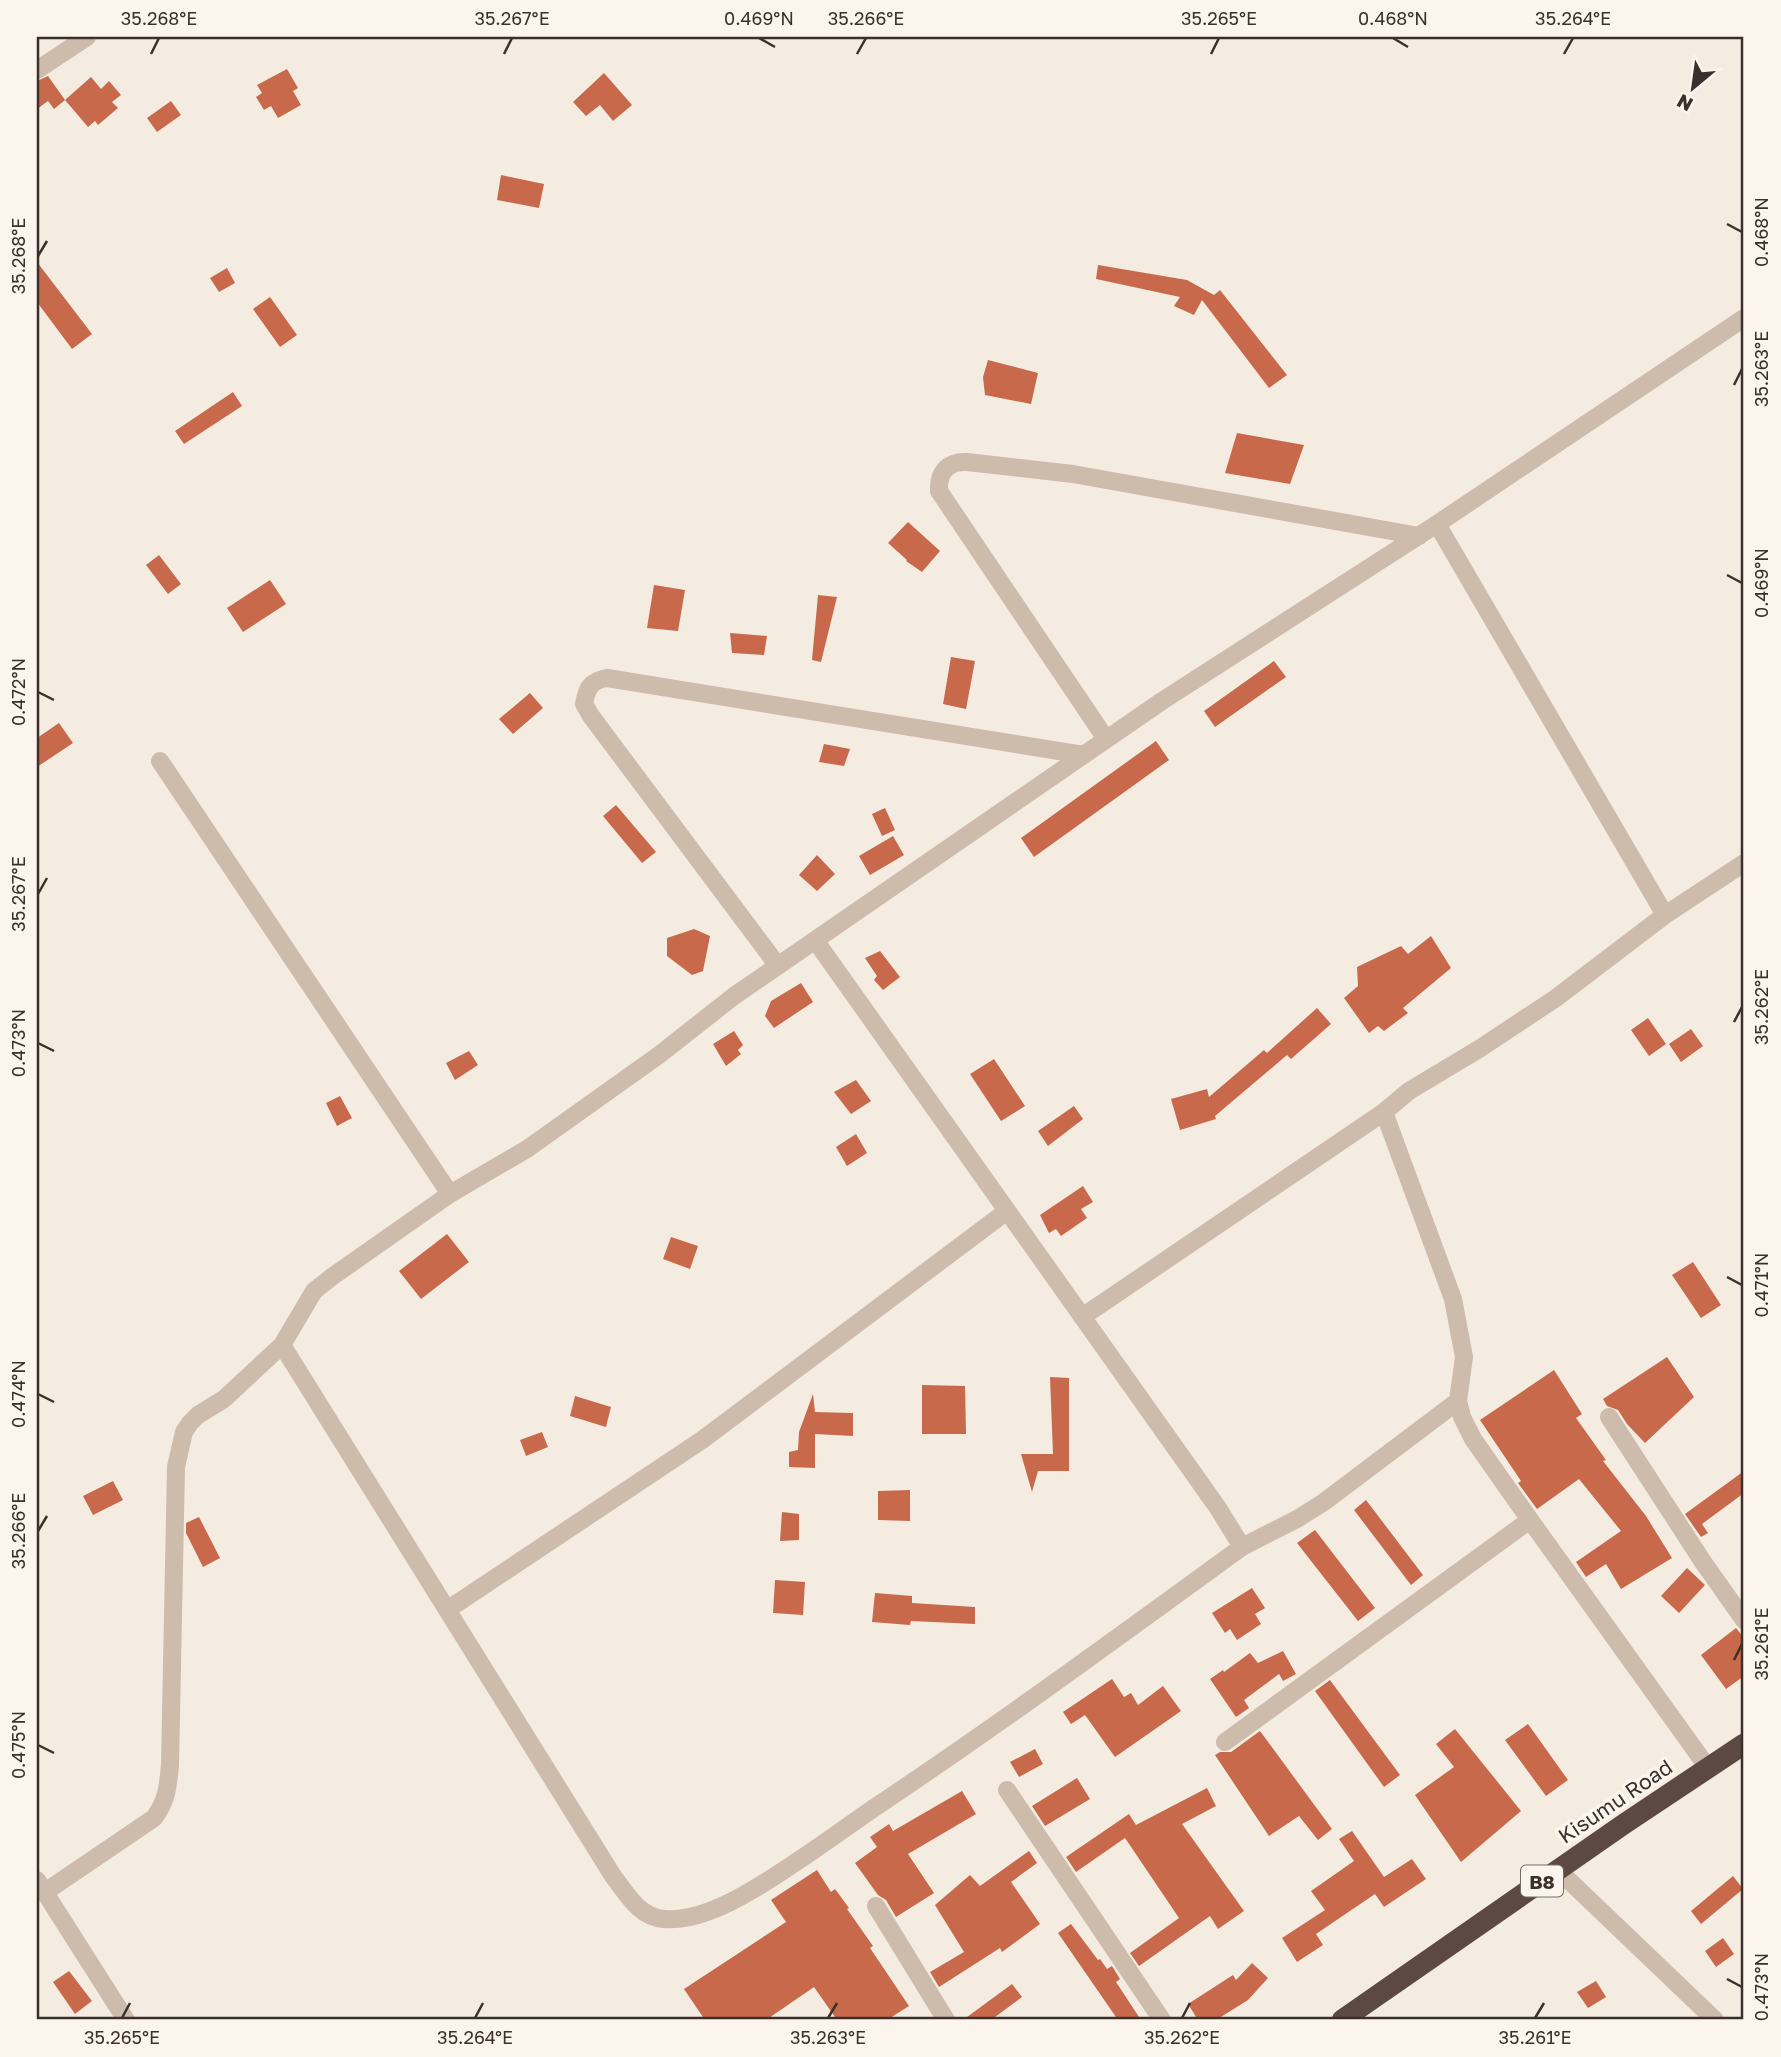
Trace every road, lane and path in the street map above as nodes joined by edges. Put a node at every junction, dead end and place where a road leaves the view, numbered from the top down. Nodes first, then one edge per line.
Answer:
1 (87, 37) edge
2 (37, 70) edge
3 (1744, 318) edge
4 (1437, 524) junction
5 (1419, 536) junction
6 (1106, 739) junction
7 (1084, 755) junction
8 (160, 761) dead end
9 (1744, 863) edge
10 (1665, 915) junction
11 (815, 940) junction
12 (778, 965) junction
13 (1384, 1112) junction
14 (450, 1194) junction
15 (1007, 1212) junction
16 (1082, 1317) junction
17 (282, 1345) junction
18 (1458, 1401) junction
19 (1609, 1417) dead end
20 (1530, 1520) junction
21 (1242, 1547) junction
22 (447, 1610) junction
23 (1744, 1620) edge
24 (1225, 1742) dead end
25 (1744, 1744) edge
26 (1708, 1768) junction
27 (1007, 1790) dead end
28 (1558, 1870) junction
29 (41, 1886) edge
30 (876, 1906) dead end
31 (126, 2020) edge
32 (946, 2020) edge
33 (1162, 2020) edge
34 (1342, 2020) edge
35 (1715, 2020) edge

1 - 2 street
3 - 4 street
4 - 5 street
4 - 10 street
5 - 6 street
5 - 6 street
6 - 7 street
7 - 11 street
7 - 12 street
8 - 14 street
9 - 10 street
10 - 13 street
11 - 12 street
11 - 15 street
12 - 14 street
13 - 16 street
13 - 18 street
14 - 17 street
15 - 16 street
15 - 22 street
16 - 21 street
17 - 22 street
17 - 29 street
18 - 20 street
18 - 21 street
19 - 23 street
20 - 24 street
20 - 26 street
21 - 22 street
25 - 26 highway, Kisumu Road / B8
26 - 28 highway, Kisumu Road / B8
27 - 33 street
28 - 34 highway, Kisumu Road / B8
28 - 35 street
29 - 31 street
30 - 32 street

